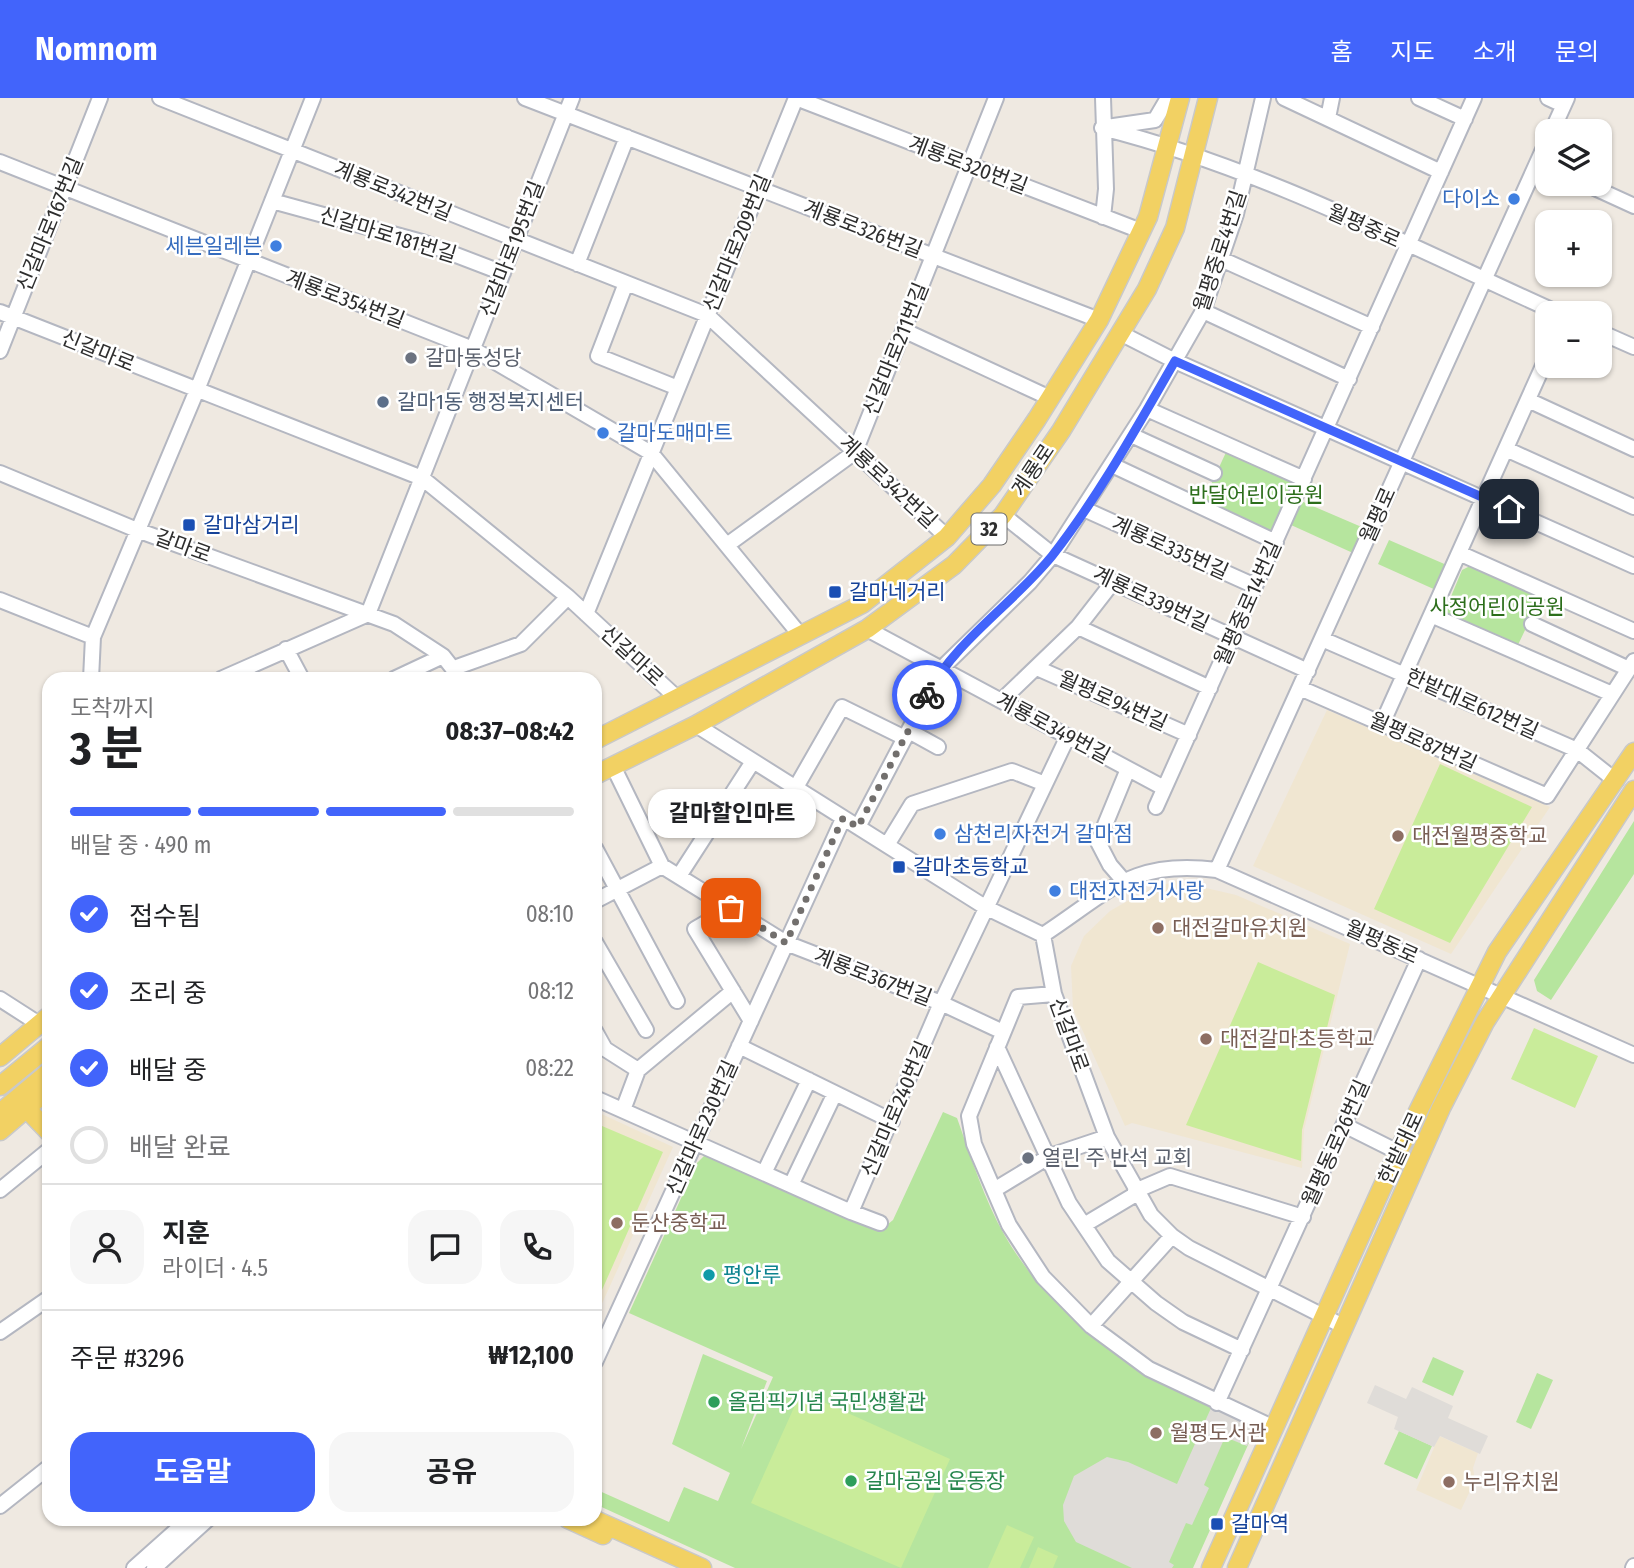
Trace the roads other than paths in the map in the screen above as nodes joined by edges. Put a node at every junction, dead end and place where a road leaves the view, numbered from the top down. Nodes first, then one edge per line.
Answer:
1 (100, 98) edge
2 (160, 98) edge
3 (313, 98) edge
4 (525, 98) edge
5 (572, 98) edge
6 (796, 98) edge
7 (996, 98) edge
8 (1103, 98) edge
9 (1168, 98) edge
10 (1180, 98) edge
11 (1208, 98) edge
12 (1263, 98) edge
13 (1284, 98) edge
14 (1332, 98) edge
15 (1419, 98) edge
16 (1474, 98) edge
17 (1548, 98) edge
18 (1565, 102) edge
19 (565, 114) junction
20 (1328, 118) junction
21 (1465, 119) junction
22 (1557, 119) edge
23 (1102, 128) junction
24 (627, 137) junction
25 (1167, 144) junction
26 (292, 150) junction
27 (1194, 154) junction
28 (0, 162) edge
29 (969, 165) junction
30 (1244, 172) junction
31 (1441, 172) junction
32 (1535, 177) edge
33 (64, 189) junction
34 (759, 189) junction
35 (1612, 196) edge
36 (272, 201) junction
37 (1634, 206) edge
38 (1103, 217) junction
39 (1141, 231) junction
40 (516, 240) junction
41 (1409, 246) junction
42 (933, 256) junction
43 (1221, 259) junction
44 (248, 261) junction
45 (577, 264) junction
46 (503, 273) junction
47 (1484, 280) junction
48 (626, 283) junction
49 (1535, 303) edge
50 (1203, 311) junction
51 (7, 315) edge
52 (707, 316) junction
53 (1099, 320) junction
54 (1373, 327) junction
55 (904, 330) junction
56 (1122, 334) junction
57 (1612, 337) edge
58 (1634, 347) edge
59 (473, 349) junction
60 (0, 351) edge
61 (1175, 361) junction
62 (1538, 378) edge
63 (1349, 379) junction
64 (678, 388) junction
65 (197, 390) junction
66 (1050, 398) junction
67 (1528, 400) junction
68 (1147, 409) junction
69 (1326, 429) junction
70 (1131, 435) junction
71 (1506, 449) junction
72 (1634, 449) edge
73 (855, 452) junction
74 (651, 453) junction
75 (1402, 462) junction
76 (1112, 465) junction
77 (0, 473) edge
78 (1214, 473) dead end
79 (422, 478) junction
80 (1304, 480) junction
81 (1484, 498) junction
82 (1634, 507) edge
83 (1084, 509) junction
84 (1003, 515) junction
85 (137, 530) junction
86 (947, 537) junction
87 (1276, 542) junction
88 (727, 545) junction
89 (1459, 553) junction
90 (1053, 555) junction
91 (1634, 566) edge
92 (1113, 582) junction
93 (1255, 586) junction
94 (568, 597) junction
95 (0, 600) edge
96 (368, 614) junction
97 (586, 614) junction
98 (1431, 615) junction
99 (1532, 624) dead end
100 (1078, 627) junction
101 (867, 629) junction
102 (1634, 631) edge
103 (801, 636) junction
104 (93, 637) junction
105 (1233, 637) junction
106 (1322, 639) junction
107 (286, 649) junction
108 (443, 656) junction
109 (1631, 665) edge
110 (941, 668) junction
111 (1037, 668) junction
112 (1308, 671) junction
113 (90, 672) edge
114 (236, 672) edge
115 (298, 672) edge
116 (409, 672) edge
117 (455, 672) edge
118 (461, 672) edge
119 (1404, 674) junction
120 (1210, 688) junction
121 (1300, 688) junction
122 (1612, 694) junction
123 (678, 699) junction
124 (1001, 701) junction
125 (1382, 724) junction
126 (696, 725) junction
127 (907, 734) junction
128 (1189, 735) junction
129 (1068, 736) junction
130 (602, 737) edge
131 (938, 747) dead end
132 (1577, 750) junction
133 (1634, 752) edge
134 (752, 763) junction
135 (613, 766) junction
136 (1128, 769) junction
137 (602, 772) edge
138 (1616, 780) junction
139 (1045, 784) junction
140 (1164, 788) junction
141 (795, 789) junction
142 (1634, 790) edge
143 (1156, 807) dead end
144 (843, 818) junction
145 (858, 827) junction
146 (887, 845) junction
147 (602, 860) edge
148 (662, 866) junction
149 (1217, 870) junction
150 (679, 876) junction
151 (1123, 880) junction
152 (619, 889) junction
153 (602, 898) edge
154 (985, 907) junction
155 (731, 908) junction
156 (1043, 935) junction
157 (786, 943) junction
158 (602, 954) edge
159 (1419, 959) junction
160 (1479, 985) junction
161 (733, 991) junction
162 (1054, 994) junction
163 (1502, 996) junction
164 (0, 999) edge
165 (677, 1001) dead end
166 (941, 1003) junction
167 (42, 1019) edge
168 (751, 1021) junction
169 (42, 1022) edge
170 (646, 1030) dead end
171 (1003, 1032) junction
172 (602, 1044) edge
173 (739, 1046) junction
174 (997, 1047) junction
175 (42, 1051) edge
176 (1634, 1055) edge
177 (0, 1058) edge
178 (638, 1070) junction
179 (42, 1078) edge
180 (809, 1080) junction
181 (0, 1086) edge
182 (835, 1093) junction
183 (37, 1099) edge
184 (602, 1100) edge
185 (623, 1110) junction
186 (0, 1113) edge
187 (892, 1121) junction
188 (1344, 1125) junction
189 (0, 1131) edge
190 (1107, 1137) junction
191 (695, 1143) junction
192 (1398, 1152) junction
193 (42, 1156) edge
194 (1050, 1156) junction
195 (764, 1173) junction
196 (791, 1185) junction
197 (0, 1190) edge
198 (994, 1190) junction
199 (1136, 1193) junction
200 (851, 1212) junction
201 (1303, 1217) junction
202 (880, 1223) dead end
203 (1084, 1225) junction
204 (1172, 1236) junction
205 (1129, 1281) junction
206 (1269, 1289) junction
207 (42, 1303) edge
208 (1324, 1315) junction
209 (1091, 1326) junction
210 (1343, 1326) junction
211 (0, 1332) edge
212 (602, 1347) edge
213 (1242, 1350) junction
214 (1217, 1403) junction
215 (1274, 1427) junction
216 (42, 1473) edge
217 (0, 1506) edge
218 (602, 1523) edge
219 (180, 1526) edge
220 (200, 1526) edge
221 (583, 1526) edge
222 (134, 1568) edge
223 (154, 1568) edge
224 (676, 1568) edge
225 (702, 1568) edge
226 (1210, 1568) edge
227 (1237, 1568) edge

1 - 33 street, 신갈마로167번길
2 - 26 street, 계룡로342번길
3 - 26 street
4 - 19 street, 계룡로326번길
5 - 19 street, 신갈마로195번길
6 - 29 street, 계룡로320번길
6 - 34 street, 신갈마로209번길
7 - 29 street, 신갈마로211번길
8 - 23 street
9 - 23 street
10 - 25 main road, 계룡로 / 32
11 - 27 main road, 계룡로 / 32
12 - 30 street, 월평중로4번길
13 - 20 street
14 - 20 street
15 - 21 street
16 - 21 street, 월평중로14번길
17 - 18 street
18 - 22 street
19 - 24 street, 계룡로326번길
19 - 40 street, 신갈마로195번길
20 - 31 street
21 - 31 street, 월평중로14번길
23 - 25 street, 월평중로
23 - 38 street
24 - 34 street, 계룡로326번길
24 - 45 street
25 - 27 street, 월평중로
25 - 39 main road, 계룡로 / 32
26 - 36 street
26 - 40 street, 계룡로342번길
27 - 30 street, 월평중로
27 - 56 main road, 계룡로 / 32
28 - 33 street, 계룡로354번길
29 - 38 street, 계룡로320번길
29 - 42 street, 신갈마로211번길
30 - 41 street, 월평중로
30 - 43 street, 월평중로4번길
31 - 41 street, 월평중로14번길
32 - 47 street, 월평로
33 - 44 street, 계룡로354번길
33 - 51 street, 신갈마로167번길
34 - 42 street, 계룡로326번길
34 - 52 street, 신갈마로209번길
35 - 37 street
36 - 44 street
36 - 46 street, 신갈마로181번길
38 - 39 street, 계룡로320번길
39 - 53 main road, 계룡로 / 32
40 - 45 street, 계룡로342번길
40 - 46 street, 신갈마로195번길
41 - 47 street, 월평중로
41 - 54 street, 월평중로14번길
42 - 53 street, 계룡로326번길
42 - 55 street, 신갈마로211번길
43 - 50 street, 월평중로4번길
43 - 54 street
44 - 59 street, 계룡로354번길
44 - 65 street
45 - 48 street, 계룡로342번길
46 - 59 street, 신갈마로195번길
47 - 49 street, 월평중로
47 - 75 street, 월평로
48 - 52 street, 계룡로342번길
48 - 64 street
50 - 61 street, 월평중로4번길
50 - 63 street
51 - 60 street, 신갈마로167번길
51 - 65 street, 신갈마로
52 - 64 street, 신갈마로209번길
52 - 73 street, 계룡로342번길
53 - 66 main road, 계룡로 / 32
54 - 63 street, 월평중로14번길
55 - 66 street
55 - 73 street, 신갈마로211번길
56 - 61 street
56 - 84 main road, 계룡로 / 32
57 - 58 street
59 - 74 street, 계룡로354번길
59 - 79 street, 신갈마로195번길
61 - 68 street, 월평중로4번길
61 - 69 street
62 - 67 street
63 - 69 street, 월평중로14번길
64 - 74 street, 신갈마로209번길
65 - 79 street, 신갈마로
65 - 85 street
66 - 86 main road, 계룡로 / 32
67 - 71 street
67 - 72 street
68 - 70 street, 월평중로4번길
68 - 80 street
69 - 75 street
69 - 80 street, 월평중로14번길
70 - 76 street, 월평중로4번길
70 - 78 street
71 - 81 street
71 - 82 street
73 - 86 street, 계룡로342번길
73 - 88 street
74 - 88 street, 계룡로354번길
74 - 97 street, 신갈마로209번길
75 - 81 street
75 - 106 street, 월평로
76 - 83 street, 월평중로4번길
76 - 87 street
77 - 85 street, 갈마로
79 - 94 street, 신갈마로
79 - 96 street
80 - 87 street, 월평중로14번길
81 - 89 street
81 - 91 street
83 - 90 street, 월평중로4번길
83 - 93 street, 계룡로335번길
84 - 90 street, 계룡로339번길
84 - 101 main road, 계룡로 / 32
85 - 96 street, 갈마로
85 - 104 street
86 - 103 main road, 계룡로 / 32
87 - 93 street, 월평중로14번길
88 - 103 street, 계룡로354번길
89 - 98 street
89 - 102 street
90 - 92 street, 계룡로339번길
90 - 110 street, 월평중로4번길
92 - 100 street
92 - 105 street, 계룡로339번길
93 - 105 street, 월평중로14번길
94 - 97 street, 신갈마로
94 - 118 street
95 - 104 street
96 - 107 street
96 - 108 street, 갈마로
97 - 123 street, 신갈마로
98 - 119 street
98 - 122 street
99 - 109 street
100 - 111 street
100 - 120 street
101 - 110 street, 계룡로349번길
101 - 126 main road, 계룡로 / 32
103 - 123 main road, 계룡로 / 32
104 - 113 street
105 - 112 street, 계룡로339번길
105 - 120 street, 월평중로14번길
106 - 112 street, 월평로
106 - 119 street, 한밭대로612번길
107 - 114 street
107 - 115 street
108 - 116 street
108 - 117 street, 갈마로
109 - 122 street
110 - 124 street, 계룡로349번길
110 - 127 street, 월평중로4번길
111 - 124 street
111 - 128 street, 월평로94번길
112 - 121 street, 월평로
119 - 125 street
119 - 132 street, 한밭대로612번길
120 - 128 street, 월평중로14번길
121 - 125 street, 월평로87번길
121 - 149 street, 월평로
122 - 132 street
123 - 126 main road, 신갈마로
123 - 130 main road, 계룡로 / 32
124 - 129 street, 계룡로349번길
125 - 132 street, 월평로87번길
126 - 134 street, 신갈마로
126 - 135 main road, 계룡로 / 32
127 - 131 street
127 - 141 street
127 - 145 street, 월평중로4번길
128 - 140 street, 월평중로14번길
129 - 136 street, 계룡로349번길
129 - 139 street
132 - 138 street, 한밭대로612번길
133 - 138 main road, 한밭대로
134 - 141 street, 신갈마로
134 - 150 street
135 - 137 main road, 계룡로 / 32
135 - 148 street
136 - 140 street, 계룡로349번길
136 - 151 street
138 - 160 main road, 한밭대로
139 - 146 street
139 - 154 street
140 - 143 street, 월평중로14번길
141 - 144 street, 신갈마로
142 - 163 main road, 한밭대로
144 - 145 street, 신갈마로
144 - 157 street, 신갈마로230번길
145 - 146 street, 신갈마로
146 - 154 street, 신갈마로
147 - 152 street
148 - 150 street, 계룡로367번길
148 - 152 street
149 - 151 street, 월평동로
149 - 159 street, 월평동로
150 - 155 street, 계룡로367번길
151 - 156 street, 월평동로
152 - 153 street
152 - 165 street
154 - 156 street, 신갈마로
154 - 166 street, 신갈마로240번길
155 - 157 street, 계룡로367번길
155 - 161 street
156 - 162 street, 신갈마로
157 - 166 street, 계룡로367번길
157 - 168 street, 신갈마로230번길
158 - 170 street
159 - 160 street, 월평동로
159 - 188 street, 월평동로26번길
160 - 163 street, 월평동로
160 - 192 main road, 한밭대로
161 - 168 street
161 - 178 street
162 - 171 street
162 - 190 street, 신갈마로
163 - 176 street, 월평동로
163 - 210 main road, 한밭대로
164 - 167 street
166 - 171 street, 계룡로367번길
166 - 187 street, 신갈마로240번길
168 - 173 street, 신갈마로230번길
169 - 177 main road
171 - 174 street
172 - 178 street
173 - 180 street, 신갈마로230번길
173 - 191 street, 신갈마로230번길
174 - 194 street
174 - 198 street
175 - 181 main road
178 - 185 street
179 - 186 main road
180 - 182 street, 신갈마로230번길
180 - 195 street
182 - 187 street, 신갈마로230번길
182 - 196 street
183 - 189 main road
184 - 185 street
185 - 191 street
187 - 200 street, 신갈마로240번길
188 - 192 street
188 - 201 street, 월평동로26번길
190 - 194 street
190 - 199 street, 신갈마로
191 - 195 street
191 - 212 street, 신갈마로230번길
192 - 208 main road, 한밭대로
193 - 197 street
194 - 198 street
194 - 203 street
195 - 196 street
196 - 200 street
198 - 209 street
199 - 201 street
199 - 203 street
199 - 204 street, 신갈마로
200 - 202 street
201 - 206 street, 월평동로26번길
203 - 205 street
204 - 205 street
204 - 206 street, 신갈마로
205 - 209 street
205 - 213 street
206 - 208 street, 신갈마로
206 - 213 street, 월평동로26번길
207 - 211 street
208 - 210 street, 신갈마로
208 - 215 main road, 한밭대로
209 - 214 street
210 - 227 main road, 한밭대로
213 - 214 street, 월평동로26번길
214 - 215 street
215 - 226 main road, 한밭대로
216 - 217 street
218 - 225 main road
219 - 222 street
220 - 223 street
221 - 224 main road

